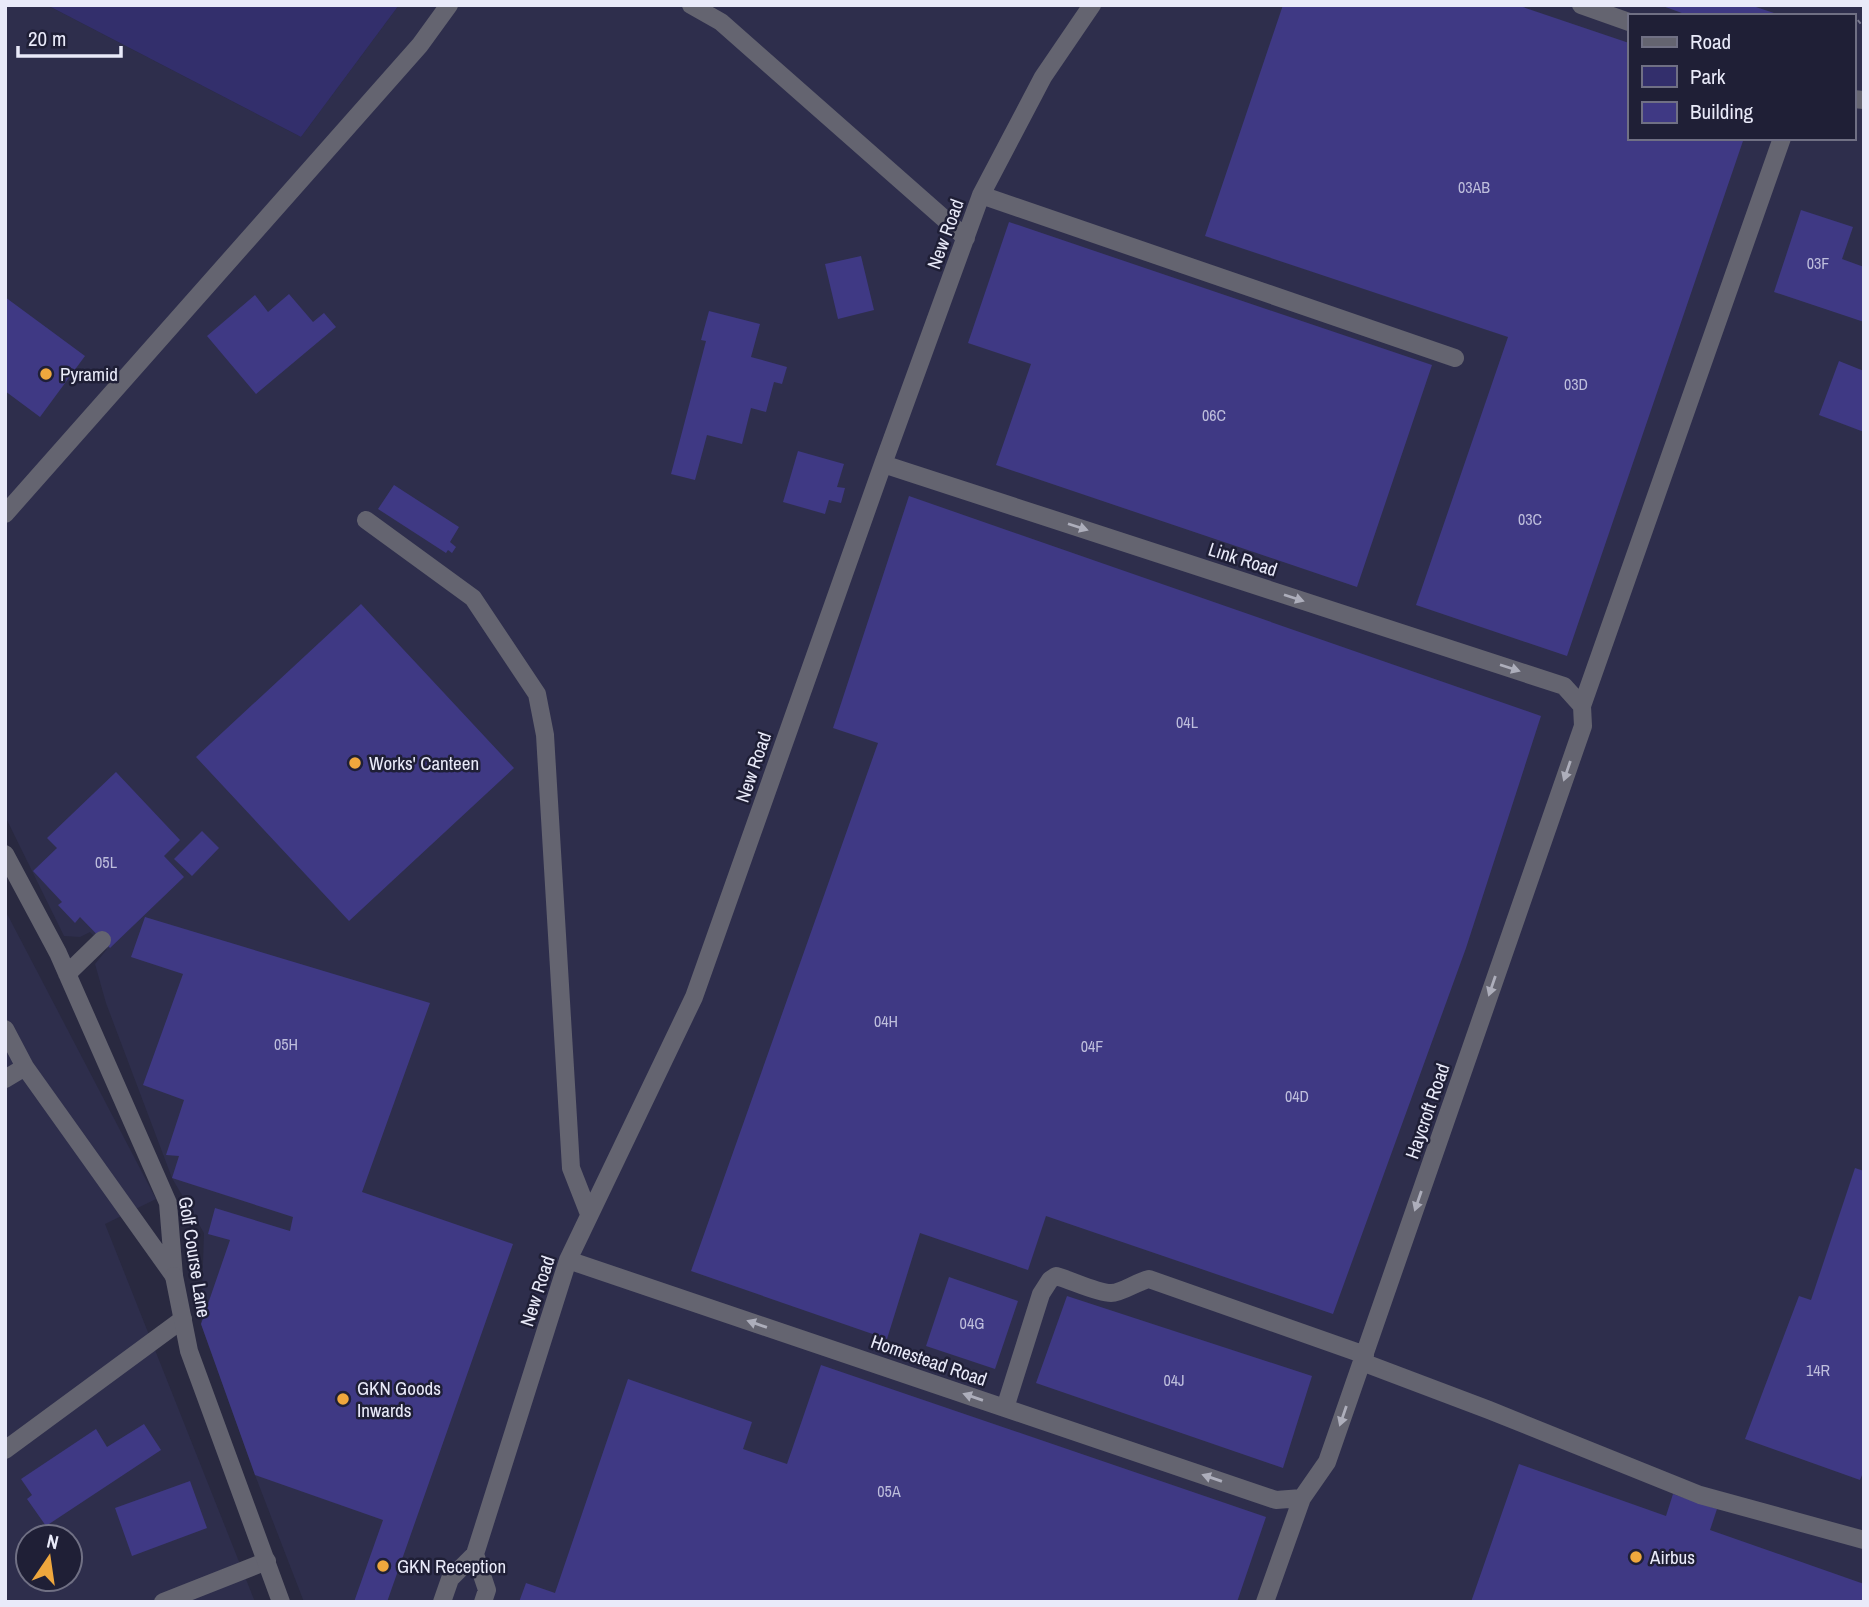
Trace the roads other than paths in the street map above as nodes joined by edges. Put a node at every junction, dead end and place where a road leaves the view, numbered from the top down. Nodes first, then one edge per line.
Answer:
1 (449, 5) edge
2 (691, 5) edge
3 (1093, 5) edge
4 (1581, 5) edge
5 (1628, 22) edge
6 (1781, 140) edge
7 (981, 195) junction
8 (966, 239) junction
9 (1455, 358) dead end
10 (883, 464) junction
11 (5, 514) edge
12 (366, 520) dead end
13 (1582, 706) junction
14 (5, 854) edge
15 (102, 940) dead end
16 (66, 974) junction
17 (5, 1029) edge
18 (25, 1067) junction
19 (5, 1079) edge
20 (589, 1214) junction
21 (568, 1260) junction
22 (174, 1276) junction
23 (183, 1320) junction
24 (1363, 1359) junction
25 (1004, 1408) junction
26 (5, 1450) edge
27 (1302, 1498) junction
28 (1864, 1539) edge
29 (475, 1554) junction
30 (267, 1561) junction
31 (163, 1602) edge
32 (281, 1602) edge
33 (442, 1602) edge
34 (483, 1602) edge
35 (1265, 1602) edge

1 - 11 street
2 - 8 street
3 - 7 street, New Road
4 - 5 street
6 - 13 street, Haycroft Road
7 - 8 street, New Road
7 - 9 street
8 - 10 street, New Road
10 -> 13 street, Link Road
10 - 20 street, New Road
12 - 20 street
13 -> 24 street, Haycroft Road
14 - 16 street, Golf Course Lane
15 - 16 street
16 - 22 street, Golf Course Lane
17 - 18 street
18 - 19 street
18 - 22 street
20 - 21 street, New Road
25 -> 21 street, Homestead Road
21 - 29 street, New Road
22 - 23 street, Golf Course Lane
23 - 26 street
23 - 30 street, Golf Course Lane
24 - 25 street
24 -> 27 street, Haycroft Road
24 - 28 street
27 -> 25 street, Homestead Road
27 - 35 street, Haycroft Road
29 - 33 street, New Road
29 - 34 street
30 - 31 street
30 - 32 street, Golf Course Lane

